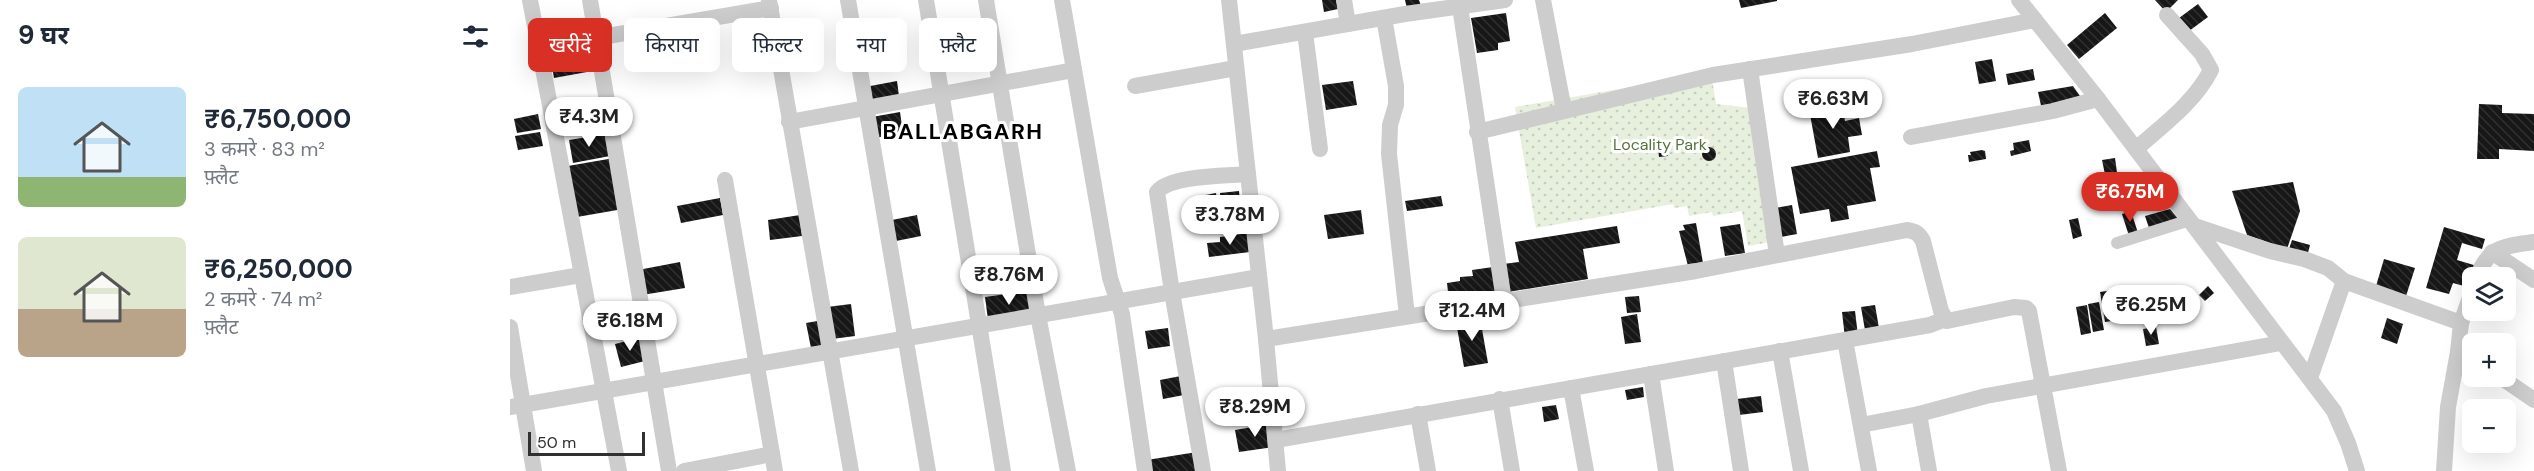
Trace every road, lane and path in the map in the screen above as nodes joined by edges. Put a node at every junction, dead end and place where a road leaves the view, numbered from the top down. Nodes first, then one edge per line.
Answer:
1 (530, 0) edge
2 (590, 0) edge
3 (848, 0) edge
4 (926, 0) edge
5 (986, 0) edge
6 (1062, 0) edge
7 (1229, 0) edge
8 (1344, 0) edge
9 (1505, 0) edge
10 (1544, 0) edge
11 (2019, 0) edge
12 (1460, 3) edge
13 (770, 4) edge
14 (1404, 7) edge
15 (2167, 15) dead end
16 (533, 18) edge
17 (593, 18) edge
18 (1384, 18) junction
19 (2035, 20) junction
20 (1348, 24) junction
21 (1305, 32) junction
22 (612, 35) edge
23 (1234, 44) junction
24 (1236, 68) junction
25 (1750, 69) junction
26 (1074, 70) junction
27 (543, 72) edge
28 (602, 72) edge
29 (999, 84) junction
30 (1135, 86) dead end
31 (942, 95) junction
32 (2098, 99) junction
33 (866, 107) junction
34 (1564, 110) junction
35 (789, 122) junction
36 (1477, 132) junction
37 (1911, 137) dead end
38 (1320, 149) dead end
39 (2136, 149) junction
40 (1248, 174) junction
41 (725, 180) dead end
42 (2193, 223) junction
43 (2534, 242) edge
44 (2117, 243) dead end
45 (2492, 252) junction
46 (1777, 255) junction
47 (2480, 267) edge
48 (581, 275) junction
49 (1259, 277) junction
50 (2534, 280) edge
51 (2344, 281) junction
52 (510, 287) edge
53 (1172, 292) junction
54 (1504, 301) junction
55 (1118, 302) junction
56 (1038, 315) junction
57 (1407, 316) junction
58 (1945, 319) junction
59 (2461, 323) joint
60 (979, 326) junction
61 (510, 327) edge
62 (2462, 333) edge
63 (907, 338) junction
64 (1266, 339) junction
65 (1845, 340) junction
66 (2281, 343) junction
67 (830, 351) junction
68 (1780, 351) junction
69 (1724, 361) junction
70 (757, 364) junction
71 (2462, 365) edge
72 (1651, 374) junction
73 (2310, 378) junction
74 (656, 382) junction
75 (2515, 387) edge
76 (1570, 388) junction
77 (2042, 388) junction
78 (602, 391) junction
79 (1500, 399) junction
80 (2534, 400) edge
81 (516, 406) edge
82 (1418, 414) junction
83 (1919, 414) junction
84 (1861, 425) junction
85 (1276, 440) junction
86 (772, 454) junction
87 (534, 471) edge
88 (619, 471) edge
89 (669, 471) edge
90 (684, 471) edge
91 (775, 471) edge
92 (850, 471) edge
93 (928, 471) edge
94 (1003, 471) edge
95 (1068, 471) edge
96 (1145, 471) edge
97 (1203, 471) edge
98 (1278, 471) edge
99 (1428, 471) edge
100 (1512, 471) edge
101 (1586, 471) edge
102 (1666, 471) edge
103 (1741, 471) edge
104 (1801, 471) edge
105 (1869, 471) edge
106 (1929, 471) edge
107 (2059, 471) edge
108 (2357, 471) edge
109 (2444, 471) edge

1 - 16 street
2 - 17 street
3 - 33 street
4 - 31 street
5 - 29 street
6 - 26 street
7 - 23 street
8 - 20 street
9 - 12 street
10 - 34 street
11 - 19 street
12 - 14 street
12 - 36 street
13 - 22 street
13 - 35 street
14 - 18 street
15 - 39 street
18 - 20 street
18 - 57 street
19 - 25 street
19 - 32 street
20 - 21 street
21 - 23 street
21 - 38 street
23 - 24 street
24 - 30 street
24 - 40 street
25 - 34 street
25 - 46 street
26 - 29 street
26 - 55 street
27 - 48 street
28 - 74 street
29 - 31 street
29 - 56 street
31 - 33 street
31 - 60 street
32 - 37 street
32 - 39 street
33 - 35 street
33 - 63 street
34 - 36 street
35 - 67 street
36 - 54 street
39 - 42 street
40 - 49 street
40 - 53 street
41 - 70 street
42 - 44 street
42 - 51 street
42 - 66 street
43 - 45 street
45 - 47 street
45 - 50 street
46 - 54 street
46 - 58 street
48 - 52 street
48 - 78 street
49 - 53 street
49 - 64 street
51 - 59 street
51 - 73 street
53 - 55 street
53 - 97 street
54 - 57 street
55 - 56 street
55 - 96 street
56 - 60 street
56 - 95 street
57 - 64 street
58 - 65 street
58 - 77 street
59 - 62 street
60 - 63 street
60 - 94 street
61 - 81 street
63 - 67 street
63 - 93 street
64 - 85 street
65 - 68 street
65 - 84 street
66 - 73 street
66 - 77 street
67 - 70 street
67 - 92 street
68 - 69 street
68 - 104 street
69 - 72 street
69 - 103 street
70 - 74 street
70 - 86 street
71 - 109 street
72 - 76 street
72 - 102 street
73 - 108 street
74 - 78 street
74 - 89 street
75 - 80 street
76 - 79 street
76 - 101 street
77 - 83 street
77 - 107 street
78 - 81 street
78 - 88 street
79 - 82 street
79 - 100 street
81 - 87 street
82 - 85 street
82 - 99 street
83 - 84 street
83 - 106 street
84 - 105 street
85 - 98 street
86 - 90 street
86 - 91 street

